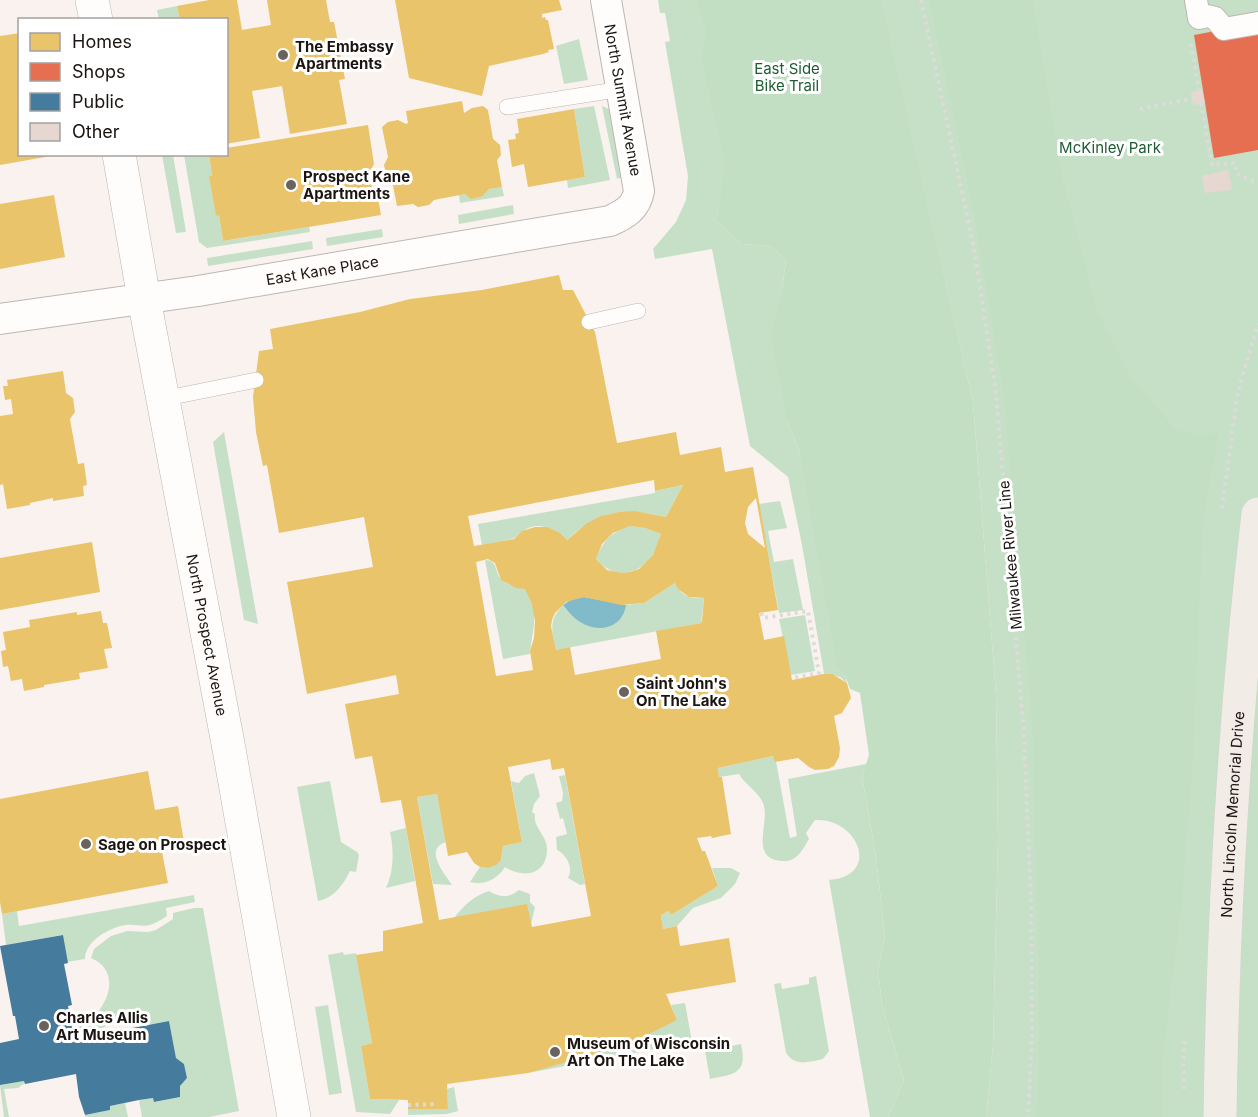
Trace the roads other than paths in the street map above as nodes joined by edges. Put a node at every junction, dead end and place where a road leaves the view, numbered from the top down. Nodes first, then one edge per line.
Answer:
1 (92, 0) edge
2 (606, 0) edge
3 (1196, 0) edge
4 (96, 18) edge
5 (1258, 24) edge
6 (622, 89) junction
7 (507, 107) dead end
8 (119, 156) edge
9 (637, 201) joint
10 (144, 299) junction
11 (638, 311) dead end
12 (0, 319) edge
13 (589, 322) dead end
14 (256, 380) dead end
15 (162, 399) junction
16 (1258, 514) edge
17 (294, 1117) edge
18 (1220, 1117) edge

1 - 4 main road
2 - 6 street, North Summit Avenue
3 - 5 street
6 - 7 lane
6 - 9 street, North Summit Avenue
8 - 10 main road, North Prospect Avenue
9 - 10 street, East Kane Place
10 - 12 street, East Kane Place
10 - 15 main road, North Prospect Avenue
11 - 13 lane
14 - 15 lane
15 - 17 main road, North Prospect Avenue
16 - 18 main road, North Lincoln Memorial Drive

